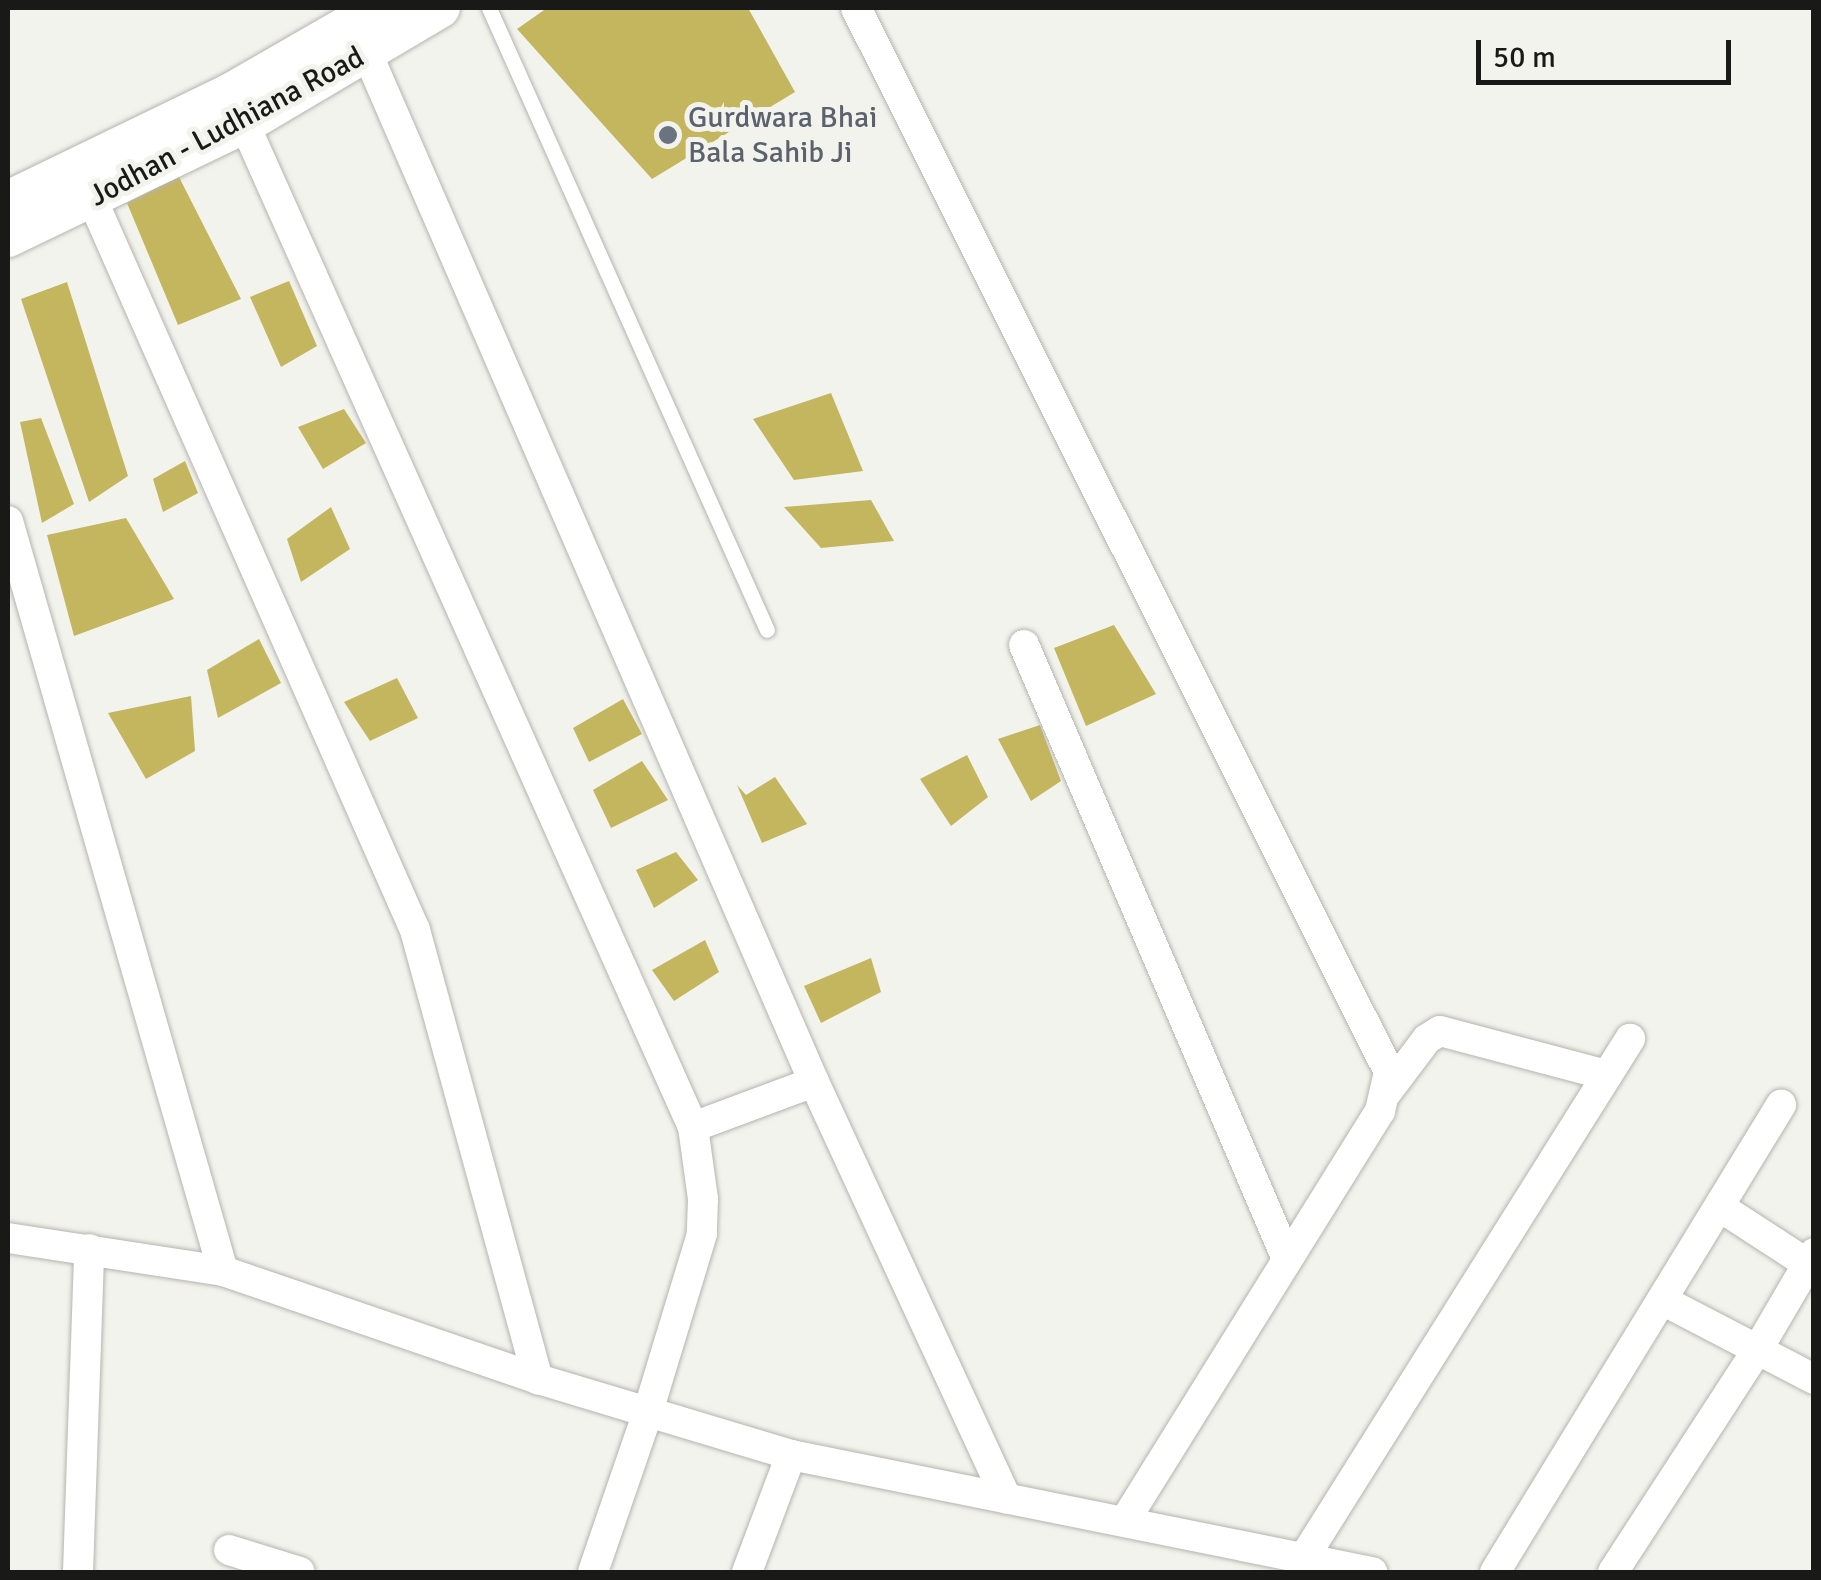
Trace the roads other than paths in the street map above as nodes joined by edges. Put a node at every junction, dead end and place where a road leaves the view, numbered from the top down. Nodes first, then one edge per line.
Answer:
1 (379, 8) edge
2 (440, 8) edge
3 (490, 8) edge
4 (856, 8) edge
5 (367, 54) junction
6 (244, 123) junction
7 (92, 199) junction
8 (8, 201) edge
9 (8, 236) edge
10 (8, 521) edge
11 (767, 630) dead end
12 (1024, 645) dead end
13 (1630, 1039) dead end
14 (1606, 1076) junction
15 (814, 1082) junction
16 (1387, 1092) junction
17 (1781, 1104) dead end
18 (693, 1128) junction
19 (1720, 1207) junction
20 (8, 1238) edge
21 (89, 1249) junction
22 (1287, 1259) junction
23 (1812, 1262) edge
24 (223, 1271) junction
25 (1664, 1300) junction
26 (1758, 1349) junction
27 (538, 1379) junction
28 (1814, 1379) edge
29 (648, 1412) junction
30 (791, 1455) junction
31 (1007, 1498) junction
32 (1125, 1520) junction
33 (228, 1550) dead end
34 (1305, 1556) junction
35 (1260, 1560) edge
36 (78, 1572) edge
37 (300, 1572) edge
38 (594, 1572) edge
39 (747, 1572) edge
40 (1372, 1572) edge
41 (1495, 1572) edge
42 (1613, 1572) edge

1 - 8 street, Jodhan - Ludhiana Road
2 - 5 street, Jodhan - Ludhiana Road
3 - 11 lane
4 - 16 street
5 - 6 street, Jodhan - Ludhiana Road
5 - 15 street
6 - 7 street, Jodhan - Ludhiana Road
6 - 18 street
7 - 9 street, Jodhan - Ludhiana Road
7 - 27 street
10 - 24 street
12 - 22 street
13 - 14 street
14 - 16 street
14 - 34 street
15 - 18 street
15 - 31 street
16 - 22 street
17 - 19 street
18 - 29 street
19 - 23 street
19 - 25 street
20 - 21 street
21 - 24 street
21 - 36 street
22 - 32 street
23 - 26 street
24 - 27 street
25 - 26 street
25 - 41 street
26 - 28 street
26 - 42 street
27 - 29 street
29 - 30 street
29 - 38 street
30 - 31 street
30 - 39 street
31 - 32 street
32 - 35 street
33 - 37 street
34 - 35 street
34 - 40 street

